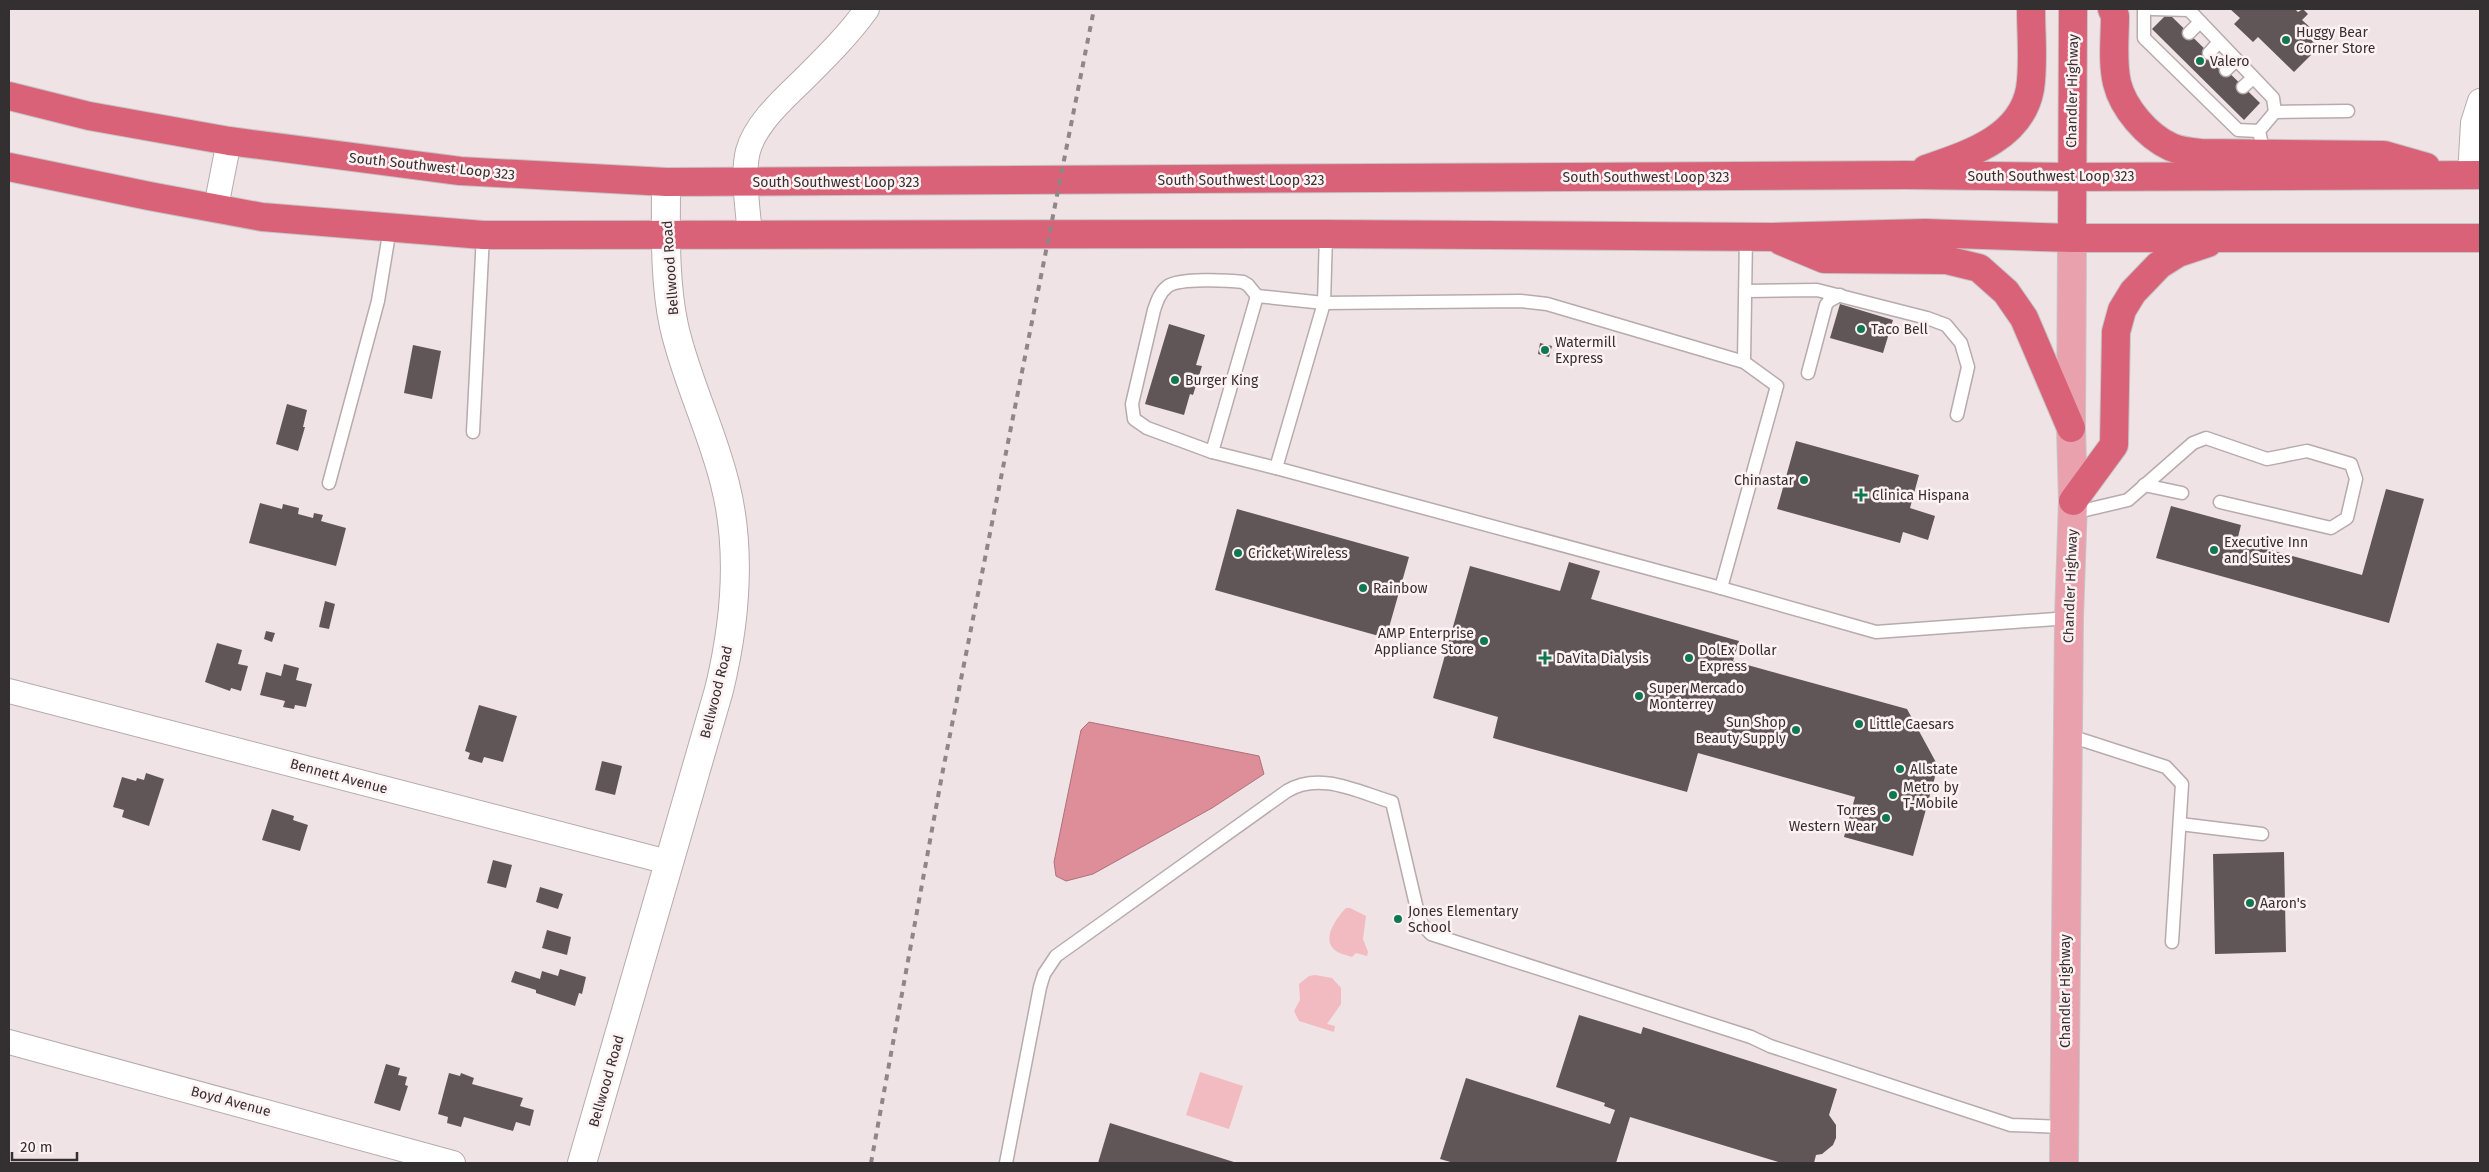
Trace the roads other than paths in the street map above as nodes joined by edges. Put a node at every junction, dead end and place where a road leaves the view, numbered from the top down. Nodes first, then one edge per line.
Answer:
1 (867, 9) edge
2 (2032, 9) edge
3 (2073, 9) edge
4 (2112, 9) edge
5 (2144, 9) edge
6 (2152, 9) edge
7 (2200, 22) junction
8 (2189, 34) dead end
9 (2219, 42) junction
10 (2209, 53) dead end
11 (2236, 60) junction
12 (2226, 70) dead end
13 (2253, 78) junction
14 (2243, 87) dead end
15 (9, 96) edge
16 (2480, 101) edge
17 (2275, 112) junction
18 (2348, 112) dead end
19 (229, 142) junction
20 (2262, 142) junction
21 (9, 166) edge
22 (1906, 175) junction
23 (2468, 175) edge
24 (2072, 177) junction
25 (666, 182) junction
26 (747, 182) junction
27 (216, 207) junction
28 (390, 228) junction
29 (1326, 234) junction
30 (483, 235) junction
31 (666, 235) junction
32 (750, 235) junction
33 (1746, 236) junction
34 (1773, 237) junction
35 (2224, 237) junction
36 (2072, 238) junction
37 (2480, 238) edge
38 (1746, 291) junction
39 (1257, 296) junction
40 (1840, 296) junction
41 (1324, 303) junction
42 (1744, 362) junction
43 (1808, 373) dead end
44 (1957, 415) dead end
45 (2071, 428) junction
46 (473, 432) dead end
47 (1212, 452) junction
48 (1276, 468) junction
49 (329, 483) dead end
50 (2144, 484) junction
51 (2182, 494) dead end
52 (2220, 502) dead end
53 (2073, 507) junction
54 (1721, 588) junction
55 (2069, 618) junction
56 (9, 691) edge
57 (2067, 735) junction
58 (2180, 824) junction
59 (2262, 834) dead end
60 (668, 862) junction
61 (2172, 942) dead end
62 (9, 1042) edge
63 (2064, 1127) junction
64 (453, 1163) edge
65 (582, 1163) edge
66 (1006, 1163) edge
67 (2064, 1163) edge

1 - 26 street
2 - 22 highway
3 - 24 highway, Chandler Highway
4 - 20 highway
5 - 20 lane
6 - 7 lane
7 - 8 lane
7 - 9 lane
9 - 10 lane
9 - 11 lane
11 - 12 lane
11 - 13 lane
13 - 14 lane
13 - 17 lane
15 - 19 highway, South Southwest Loop 323
16 - 23 street
17 - 18 lane
17 - 20 lane
19 - 25 highway, South Southwest Loop 323
19 - 27 street
20 - 23 highway
21 - 27 highway
22 - 24 highway, South Southwest Loop 323
22 - 26 highway, South Southwest Loop 323
23 - 24 highway, South Southwest Loop 323
24 - 36 highway, Chandler Highway
25 - 26 highway, South Southwest Loop 323
25 - 31 street, Bellwood Road
26 - 32 street
27 - 28 highway
28 - 30 highway
28 - 49 lane
29 - 32 highway
29 - 33 highway
29 - 41 lane
30 - 31 highway
30 - 46 lane
31 - 32 highway
31 - 60 street, Bellwood Road
33 - 34 highway
33 - 38 lane
34 - 36 highway
34 - 45 highway
35 - 36 highway
35 - 37 highway
35 - 53 highway
36 - 45 main road, Chandler Highway
38 - 40 lane
38 - 42 lane
39 - 41 lane
39 - 47 lane
39 - 47 lane
40 - 43 lane
40 - 44 lane
41 - 42 lane
41 - 48 lane
42 - 54 lane
45 - 53 main road, Chandler Highway
47 - 48 lane
48 - 54 lane
50 - 51 lane
50 - 52 lane
50 - 53 lane
53 - 55 main road, Chandler Highway
54 - 55 lane
55 - 57 main road, Chandler Highway
56 - 60 street, Bennett Avenue
57 - 58 lane
57 - 63 main road, Chandler Highway
58 - 59 lane
58 - 61 lane
60 - 65 street, Bellwood Road
62 - 64 street, Boyd Avenue
63 - 66 lane
63 - 67 main road, Chandler Highway

